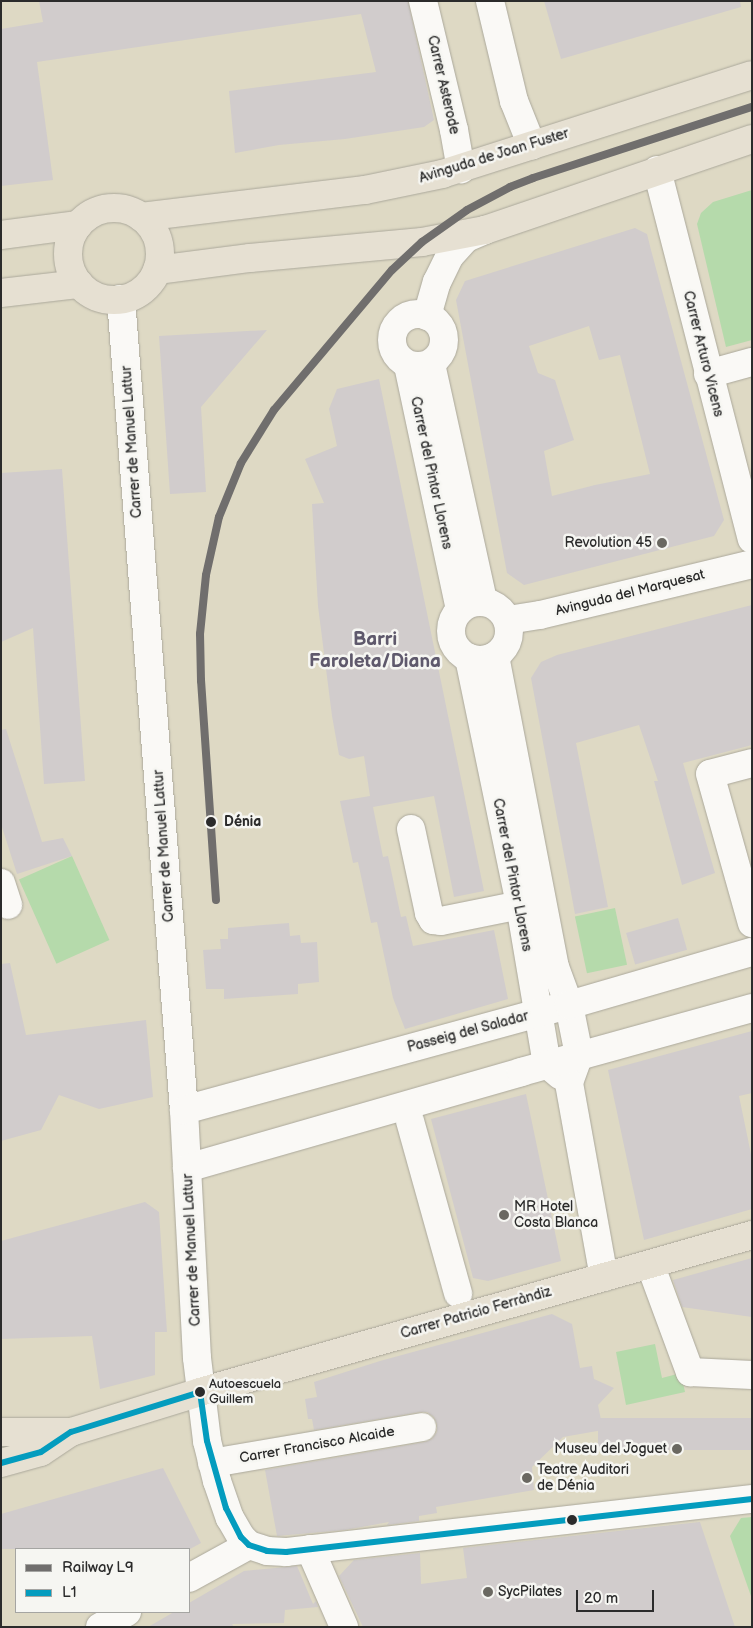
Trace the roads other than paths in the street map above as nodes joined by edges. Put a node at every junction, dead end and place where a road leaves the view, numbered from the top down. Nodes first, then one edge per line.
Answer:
1 (423, 1) edge
2 (490, 1) edge
3 (752, 75) edge
4 (752, 139) edge
5 (532, 146) junction
6 (461, 169) junction
7 (657, 170) junction
8 (141, 217) junction
9 (78, 225) junction
10 (485, 230) junction
11 (1, 234) edge
12 (157, 270) junction
13 (79, 284) junction
14 (1, 294) edge
15 (121, 300) junction
16 (427, 316) junction
17 (752, 362) edge
18 (419, 364) junction
19 (708, 374) junction
20 (752, 539) edge
21 (752, 564) edge
22 (472, 606) junction
23 (508, 620) junction
24 (482, 657) junction
25 (752, 763) edge
26 (411, 829) dead end
27 (520, 905) junction
28 (752, 923) edge
29 (752, 952) edge
30 (569, 1005) junction
31 (752, 1008) edge
32 (537, 1014) junction
33 (579, 1056) junction
34 (547, 1064) junction
35 (569, 1083) junction
36 (184, 1110) junction
37 (410, 1121) dead end
38 (187, 1168) junction
39 (752, 1235) edge
40 (653, 1272) dead end
41 (604, 1278) junction
42 (458, 1294) dead end
43 (752, 1375) edge
44 (200, 1392) junction
45 (422, 1427) dead end
46 (1, 1432) edge
47 (71, 1432) junction
48 (1, 1463) edge
49 (212, 1463) junction
50 (752, 1500) edge
51 (249, 1545) junction
52 (310, 1549) junction
53 (190, 1577) edge
54 (125, 1613) edge
55 (100, 1627) edge
56 (344, 1627) edge

1 - 6 street, Carrer Asterode
2 - 5 street
3 - 5 main road, Avinguda de Joan Fuster
4 - 7 main road
5 - 6 main road, Avinguda de Joan Fuster
6 - 8 main road, Avinguda de Joan Fuster
7 - 10 main road
7 - 19 street, Carrer Arturo Vicens
8 - 9 main road
8 - 12 main road
9 - 11 main road
9 - 13 main road
10 - 12 main road
10 - 16 street
12 - 15 main road
13 - 14 main road
13 - 15 main road
15 - 36 street, Carrer de Manuel Lattur
16 - 18 street
16 - 18 street
17 - 19 street
18 - 22 street, Carrer del Pintor Llorens
19 - 20 street, Carrer Arturo Vicens
21 - 23 street, Avinguda del Marquesat
22 - 23 street
22 - 24 street
23 - 24 street
24 - 27 street, Carrer del Pintor Llorens
24 - 30 street, Carrer del Pintor Llorens
25 - 28 street
26 - 27 street
27 - 32 street, Carrer del Pintor Llorens
29 - 30 street, Passeig del Saladar
30 - 32 street, Passeig del Saladar
30 - 33 street, Carrer del Pintor Llorens
31 - 33 street
32 - 34 street, Carrer del Pintor Llorens
32 - 36 street, Passeig del Saladar
33 - 34 street
33 - 35 street
34 - 35 street
34 - 38 street
35 - 41 street
36 - 38 street, Carrer de Manuel Lattur
37 - 42 street
38 - 44 street, Carrer de Manuel Lattur
39 - 41 main road, Carrer Patricio Ferràndiz
40 - 43 street
41 - 44 main road, Carrer Patricio Ferràndiz
44 - 47 main road, Carrer Patricio Ferràndiz
44 - 49 street, Carrer de Manuel Lattur
45 - 49 street, Carrer Francisco Alcaide
46 - 47 main road
47 - 48 main road
49 - 51 street, Carrer de Manuel Lattur
50 - 52 street
51 - 52 street
51 - 53 street
52 - 56 street
54 - 55 street

